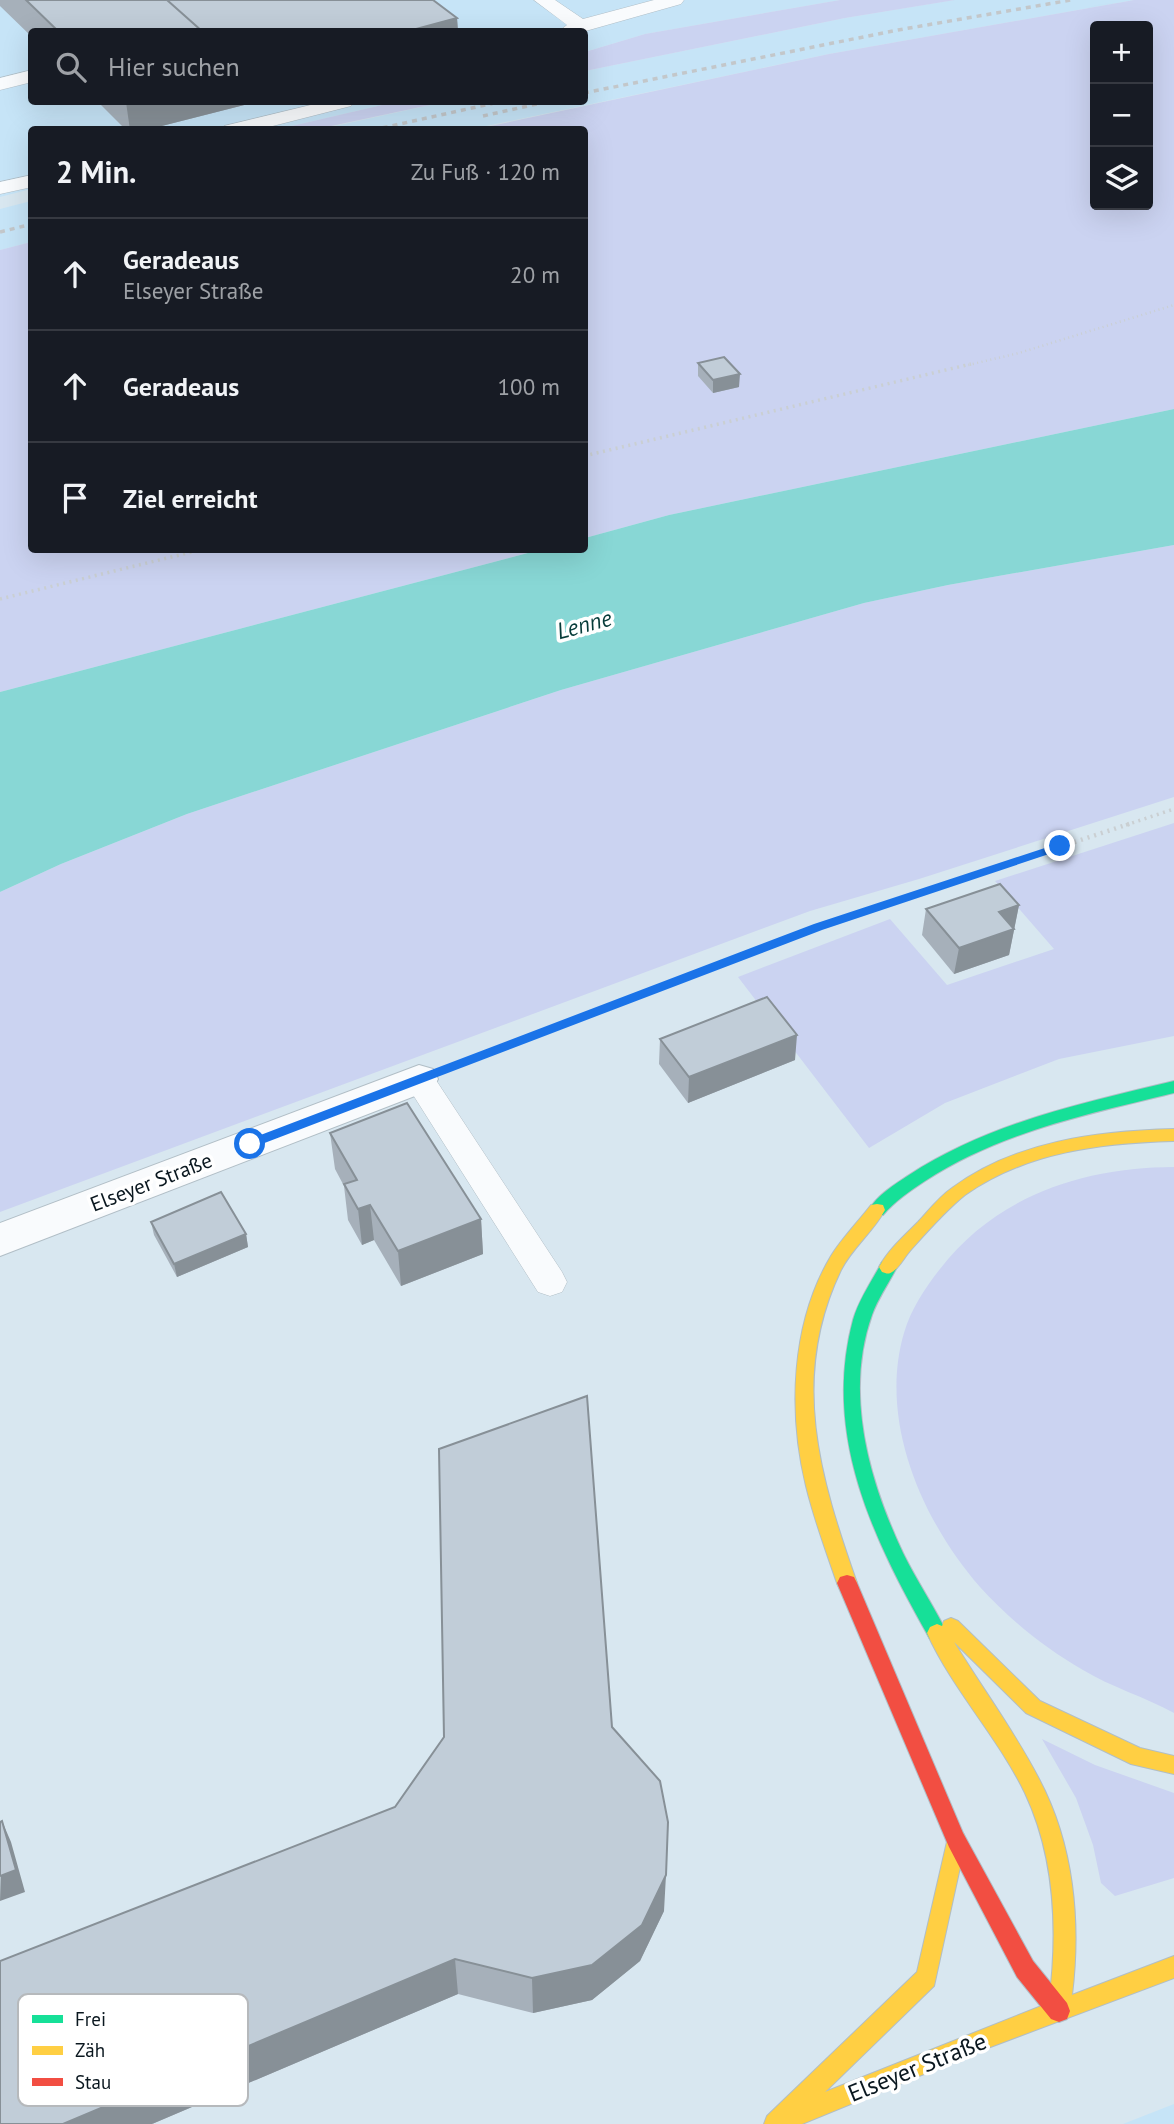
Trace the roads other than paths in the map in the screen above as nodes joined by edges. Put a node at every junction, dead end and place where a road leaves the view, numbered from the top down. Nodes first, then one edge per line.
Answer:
1 (543, 0) edge
2 (676, 0) edge
3 (573, 28) edge
4 (28, 77) edge
5 (0, 84) edge
6 (332, 105) edge
7 (247, 126) edge
8 (28, 182) edge
9 (0, 188) edge
10 (419, 1079) joint
11 (1174, 1087) edge
12 (1174, 1135) edge
13 (0, 1240) edge
14 (550, 1282) dead end
15 (908, 1586) junction
16 (1174, 1765) edge
17 (956, 1840) junction
18 (1174, 1967) edge
19 (1059, 2011) junction
20 (776, 2124) edge

1 - 3 lane
2 - 3 lane
4 - 5 lane
6 - 7 lane
8 - 9 lane
10 - 13 street, Elseyer Straße
10 - 14 lane
11 - 17 main road
12 - 15 main road
15 - 16 main road
15 - 19 main road
17 - 19 main road
17 - 20 main road
18 - 19 main road, Elseyer Straße
19 - 20 main road, Elseyer Straße

